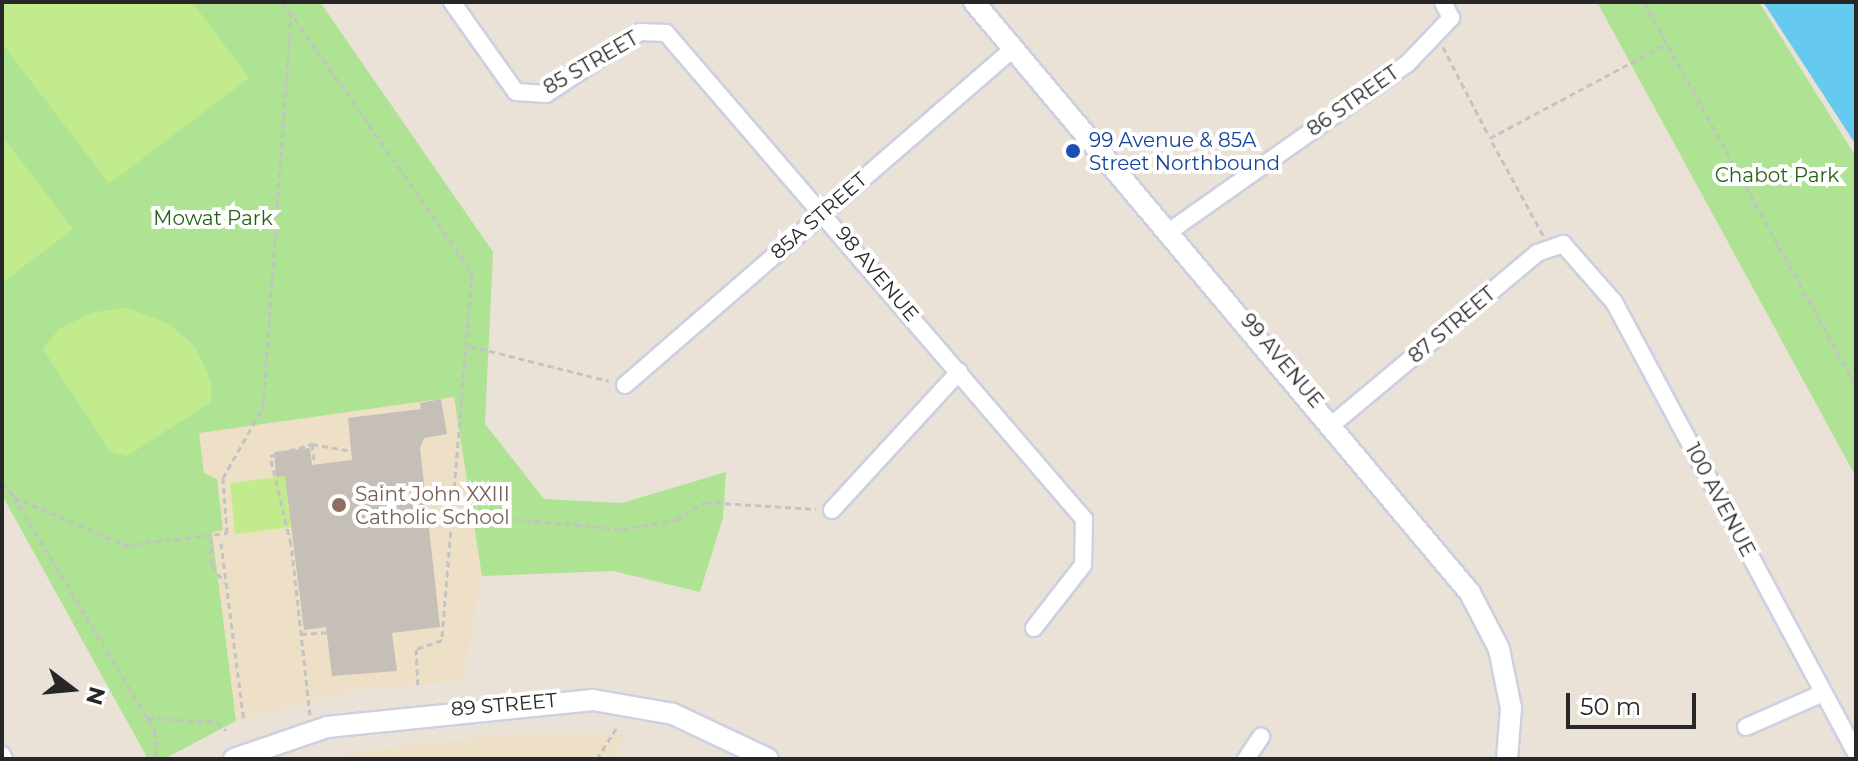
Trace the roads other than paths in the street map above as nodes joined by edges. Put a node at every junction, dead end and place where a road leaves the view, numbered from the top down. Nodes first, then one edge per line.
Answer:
1 (452, 2) edge
2 (974, 2) edge
3 (1443, 2) edge
4 (666, 33) joint
5 (1014, 48) junction
6 (824, 210) junction
7 (1170, 231) junction
8 (1575, 252) joint
9 (959, 372) junction
10 (625, 385) road end
11 (1334, 423) junction
12 (832, 510) road end
13 (1034, 628) dead end
14 (1823, 693) junction
15 (1746, 727) dead end
16 (1261, 737) dead end
17 (1856, 753) edge
18 (234, 759) edge
19 (768, 759) edge
20 (1246, 759) edge
21 (1507, 759) edge

1 - 4 street, 85 STREET
2 - 5 street, 99 AVENUE
3 - 7 street, 86 STREET
4 - 6 street, 98 AVENUE
5 - 6 street, 85A STREET
5 - 7 street, 99 AVENUE
6 - 9 street, 98 AVENUE
6 - 10 street, 85A STREET
7 - 11 street, 99 AVENUE
8 - 11 street, 87 STREET
8 - 14 street, 100 AVENUE
9 - 12 street
9 - 13 street, 98 AVENUE
11 - 21 street, 99 AVENUE
14 - 15 street
14 - 17 street, 100 AVENUE
16 - 20 street
18 - 19 street, 89 STREET

